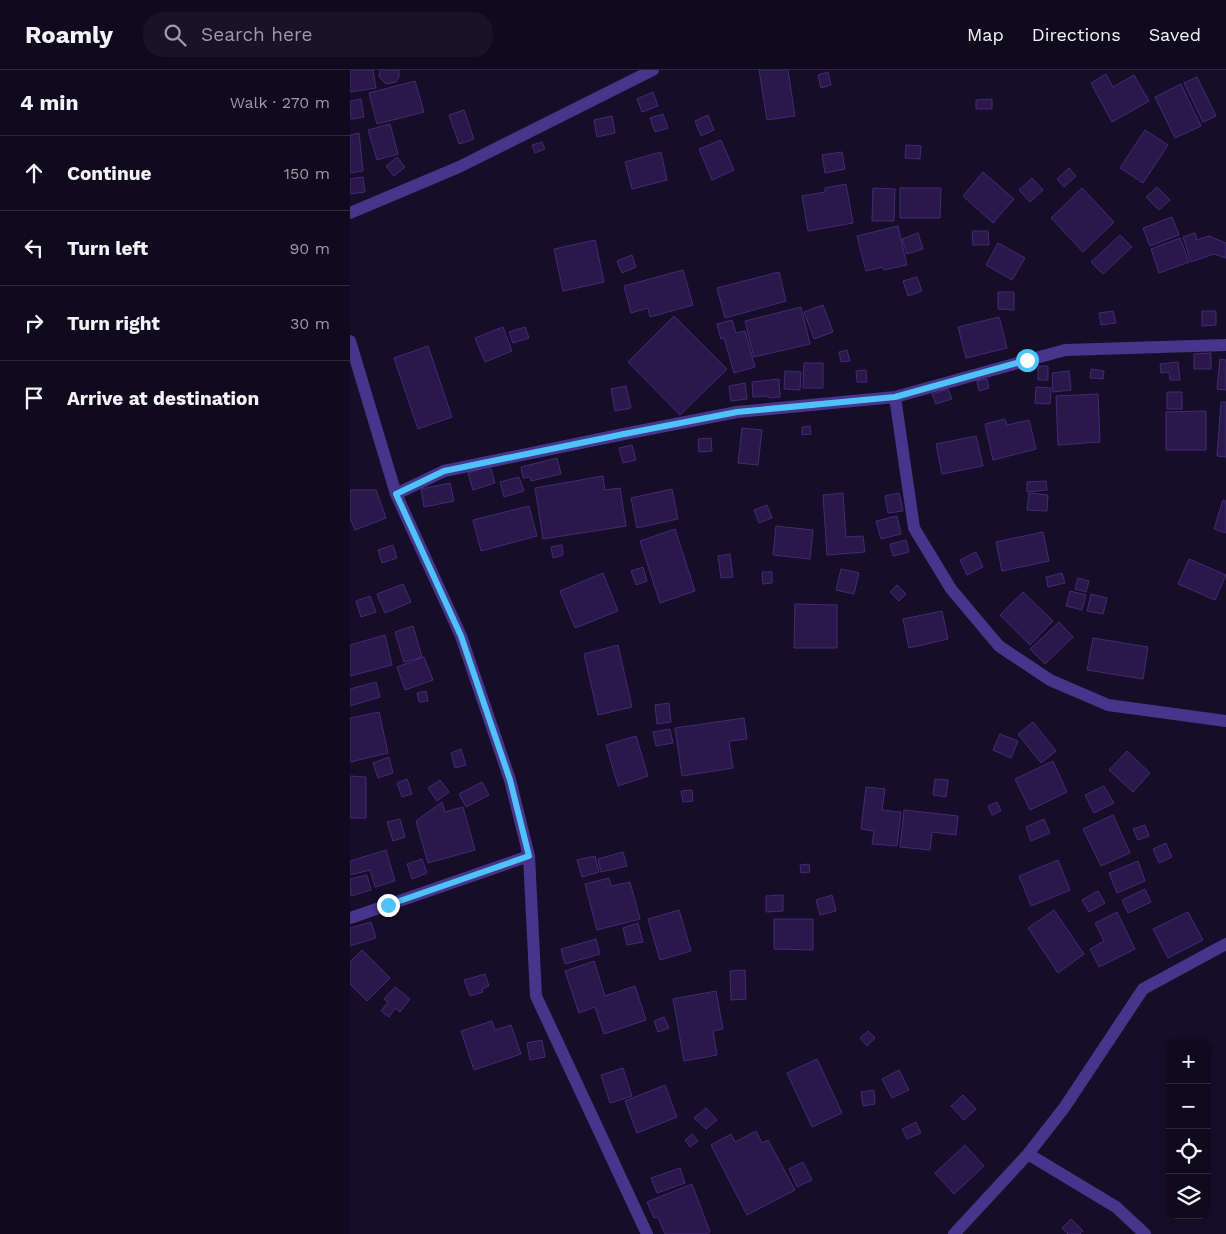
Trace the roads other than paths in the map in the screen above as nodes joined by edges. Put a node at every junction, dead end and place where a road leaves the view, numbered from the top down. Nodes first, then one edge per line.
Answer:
1 (653, 70) edge
2 (350, 213) edge
3 (350, 341) edge
4 (1226, 345) edge
5 (895, 397) junction
6 (396, 494) junction
7 (1226, 722) edge
8 (529, 856) junction
9 (350, 918) edge
10 (1226, 944) edge
11 (1028, 1154) junction
12 (648, 1234) edge
13 (954, 1234) edge
14 (1145, 1234) edge

1 - 2 street
3 - 6 street
4 - 5 street
5 - 6 street
5 - 7 street
6 - 8 street
8 - 9 street
8 - 12 street
10 - 11 street
11 - 13 street
11 - 14 street

